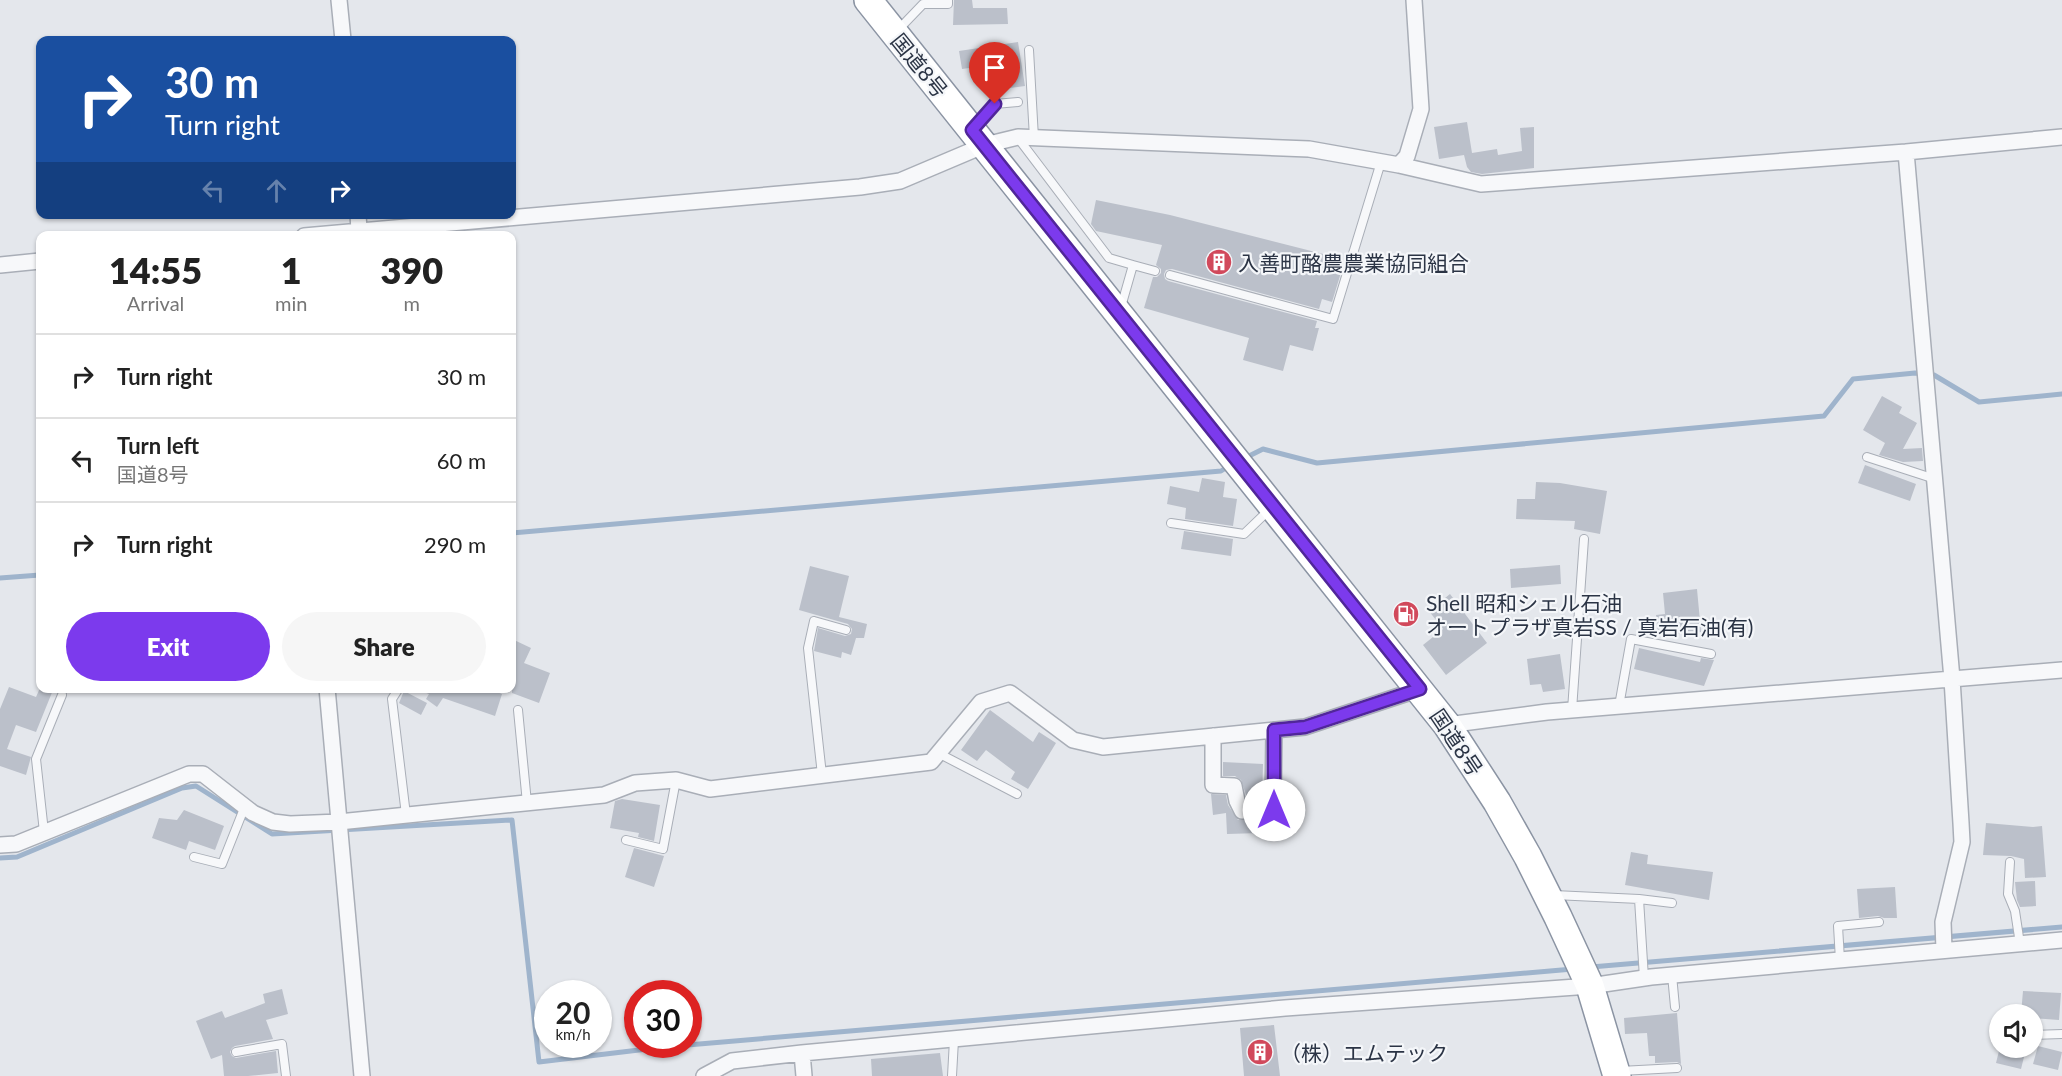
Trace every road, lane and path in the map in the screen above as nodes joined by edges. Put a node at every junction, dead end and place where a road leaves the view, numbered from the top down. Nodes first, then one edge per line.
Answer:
1 (339, 0) edge
2 (868, 0) edge
3 (948, 0) edge
4 (1414, 0) edge
5 (895, 33) junction
6 (343, 36) edge
7 (1029, 50) dead end
8 (1018, 102) dead end
9 (979, 137) junction
10 (2062, 137) edge
11 (1026, 138) junction
12 (1906, 152) junction
13 (1381, 162) junction
14 (1399, 165) junction
15 (516, 218) edge
16 (358, 219) edge
17 (499, 219) edge
18 (359, 231) joint
19 (36, 261) edge
20 (0, 265) edge
21 (1133, 265) junction
22 (1155, 271) dead end
23 (1170, 275) dead end
24 (1119, 314) junction
25 (1867, 456) dead end
26 (1935, 479) junction
27 (1273, 506) junction
28 (1171, 523) dead end
29 (1584, 539) dead end
30 (846, 630) dead end
31 (1711, 654) dead end
32 (2062, 670) edge
33 (1952, 679) junction
34 (1420, 689) junction
35 (327, 693) edge
36 (396, 693) edge
37 (62, 695) dead end
38 (1619, 706) junction
39 (518, 710) dead end
40 (1572, 710) junction
41 (1447, 725) junction
42 (1274, 730) junction
43 (1213, 736) junction
44 (938, 753) junction
45 (822, 775) junction
46 (676, 780) junction
47 (1017, 794) dead end
48 (527, 803) junction
49 (245, 806) junction
50 (406, 815) junction
51 (339, 822) junction
52 (44, 832) junction
53 (626, 840) dead end
54 (0, 845) edge
55 (194, 857) dead end
56 (2010, 862) dead end
57 (1546, 895) junction
58 (1639, 900) junction
59 (1672, 903) dead end
60 (1879, 922) dead end
61 (2062, 940) edge
62 (2020, 944) junction
63 (1944, 950) junction
64 (1840, 960) junction
65 (1672, 975) junction
66 (1644, 978) junction
67 (1590, 986) junction
68 (1675, 1007) dead end
69 (2062, 1034) edge
70 (2043, 1035) edge
71 (954, 1040) junction
72 (236, 1052) dead end
73 (802, 1053) junction
74 (1677, 1068) dead end
75 (1616, 1074) edge
76 (286, 1076) edge
77 (362, 1076) edge
78 (704, 1076) edge
79 (804, 1076) edge
80 (952, 1076) edge

1 - 6 street
2 - 5 highway, 国道8号
3 - 5 lane
4 - 14 street
5 - 9 highway, 国道8号
7 - 11 lane
8 - 9 lane
9 - 11 street
9 - 15 street
9 - 24 highway, 国道8号
10 - 12 street
11 - 13 street
11 - 21 lane
12 - 14 street
12 - 26 street
13 - 14 street
13 - 23 lane
16 - 18 street
17 - 18 street
19 - 20 street
21 - 22 lane
21 - 24 lane
24 - 27 highway, 国道8号
25 - 26 lane
26 - 33 street
27 - 28 lane
27 - 34 highway, 国道8号
29 - 40 lane
30 - 45 lane
31 - 38 lane
32 - 33 street
33 - 38 street
33 - 63 street
34 - 41 highway, 国道8号
34 - 42 street
35 - 51 street
36 - 50 lane
37 - 52 lane
38 - 40 street
39 - 48 lane
40 - 41 street
41 - 57 highway, 国道8号
42 - 43 street
42 - 43 street
43 - 44 street
44 - 45 street
44 - 47 lane
45 - 46 street
46 - 48 street
46 - 53 lane
48 - 50 street
49 - 51 street
49 - 52 street
49 - 55 lane
50 - 51 street
51 - 77 street
52 - 54 street
56 - 62 lane
57 - 58 lane
57 - 67 highway, 国道8号
58 - 59 lane
58 - 66 lane
60 - 64 lane
61 - 62 street
62 - 63 street
63 - 64 street
64 - 65 street
65 - 66 street
65 - 68 lane
66 - 67 street
67 - 71 street
67 - 75 highway, 国道8号
69 - 70 lane
71 - 73 street
71 - 80 lane
72 - 76 lane
73 - 78 street
73 - 79 street
74 - 75 lane

